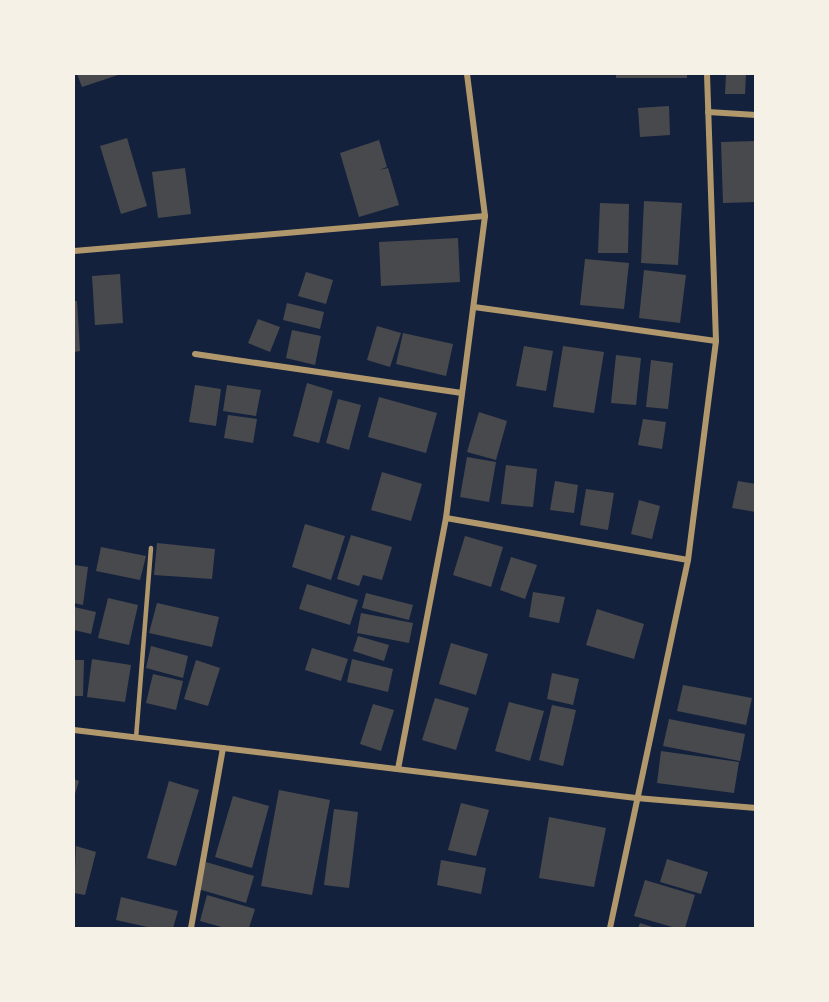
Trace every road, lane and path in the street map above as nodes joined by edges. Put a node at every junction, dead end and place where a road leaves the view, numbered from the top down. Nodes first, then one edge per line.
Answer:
1 (467, 74) edge
2 (707, 74) edge
3 (708, 112) junction
4 (756, 115) edge
5 (485, 216) junction
6 (74, 251) edge
7 (474, 307) junction
8 (716, 341) junction
9 (195, 354) dead end
10 (462, 393) junction
11 (446, 518) junction
12 (151, 548) dead end
13 (688, 560) junction
14 (74, 730) edge
15 (136, 738) junction
16 (223, 748) junction
17 (398, 769) junction
18 (636, 798) junction
19 (756, 808) edge
20 (190, 928) edge
21 (610, 928) edge

1 - 5 street
2 - 3 street
3 - 4 street
3 - 8 street
5 - 6 street
5 - 7 street
7 - 8 street
7 - 10 street
8 - 13 street
9 - 10 street
10 - 11 street
11 - 13 street
11 - 17 street
12 - 15 lane
13 - 18 street
14 - 15 street
15 - 16 street
16 - 17 street
16 - 20 street
17 - 18 street
18 - 19 street
18 - 21 street

